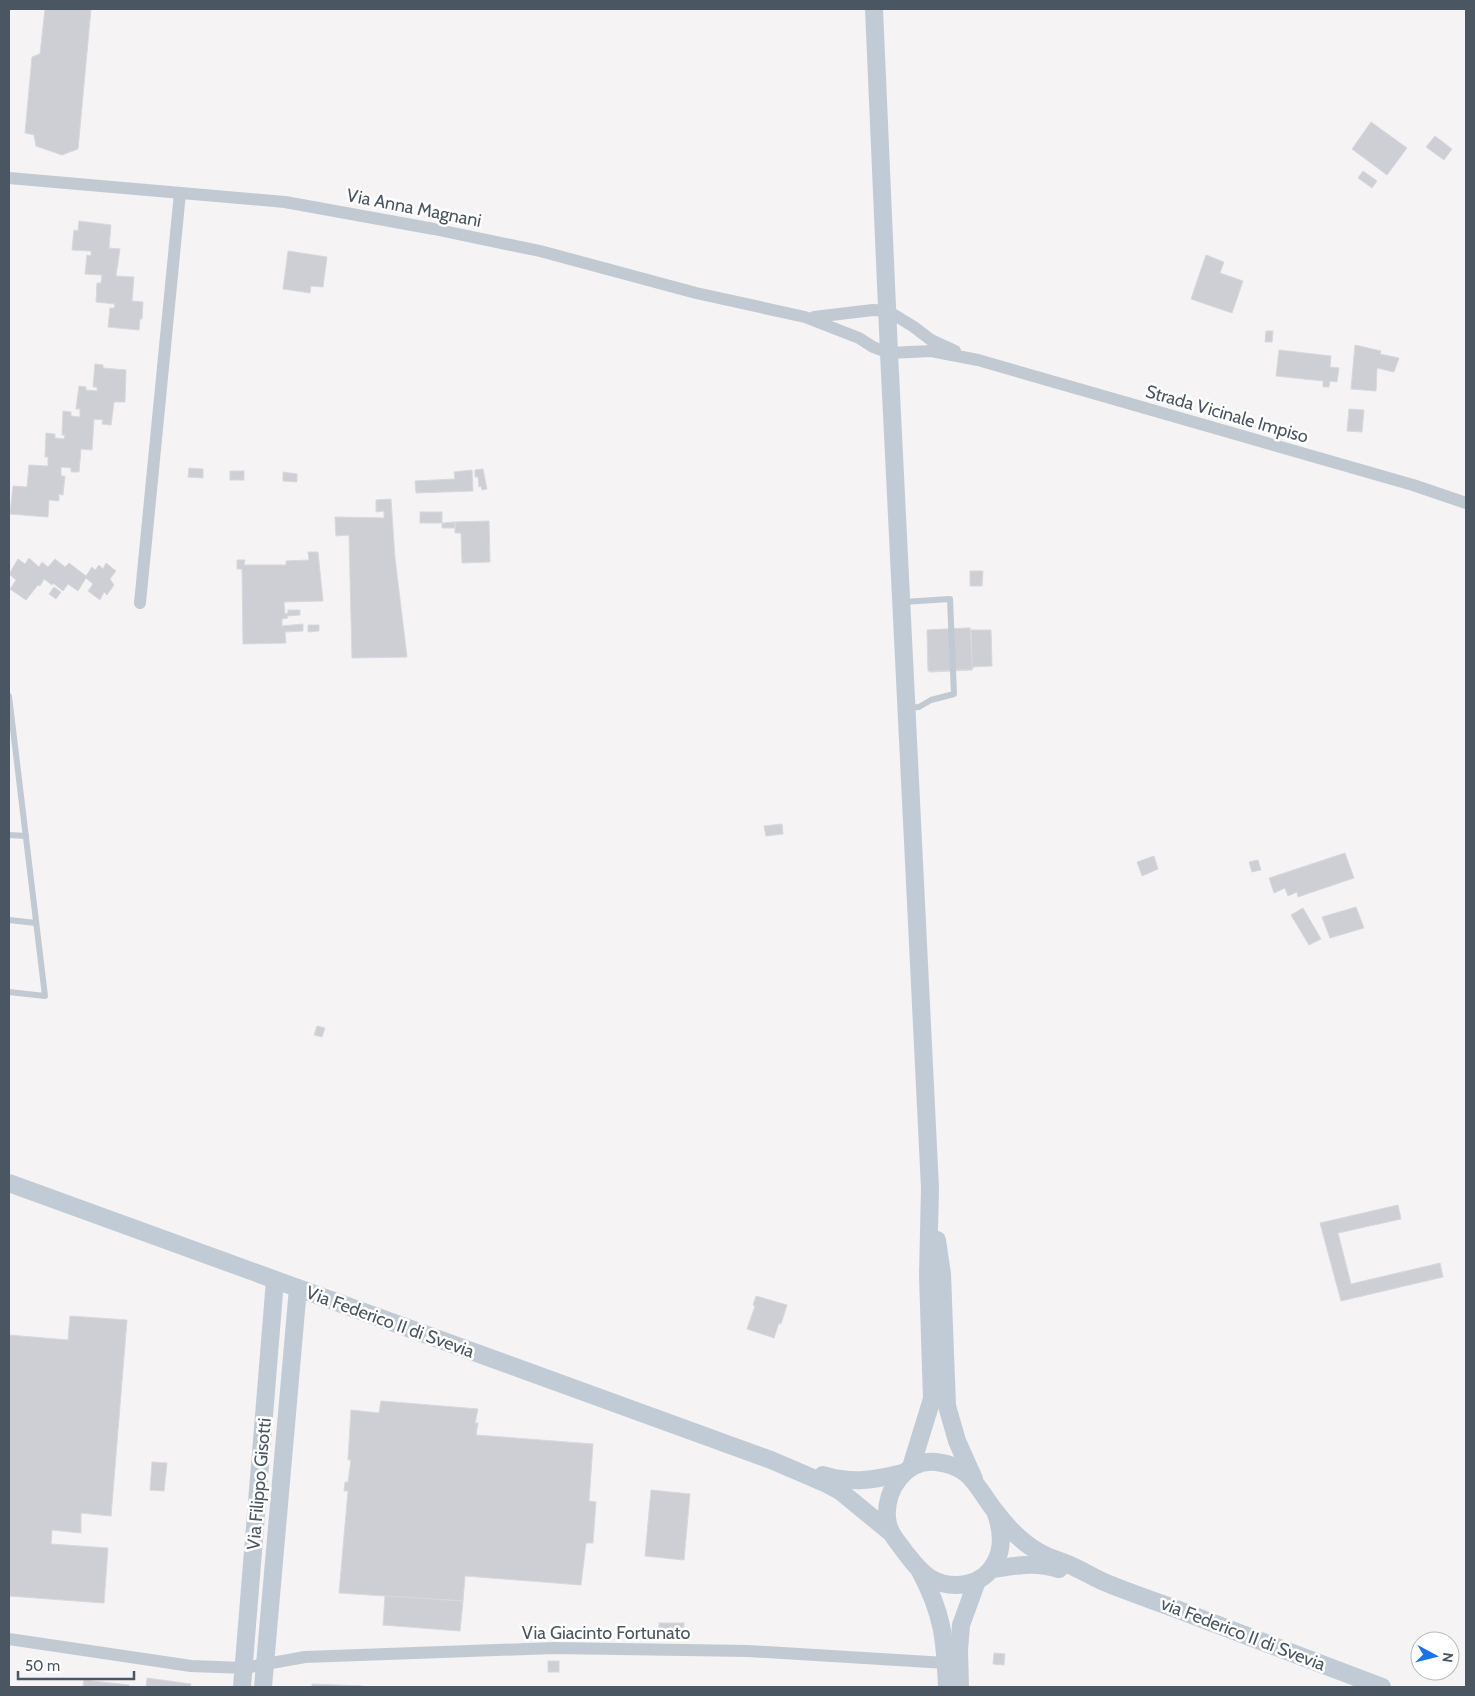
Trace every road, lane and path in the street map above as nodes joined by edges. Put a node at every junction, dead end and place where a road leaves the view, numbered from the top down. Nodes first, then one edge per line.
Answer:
1 (874, 9) edge
2 (9, 178) edge
3 (180, 193) junction
4 (888, 312) junction
5 (805, 317) junction
6 (889, 353) junction
7 (978, 360) junction
8 (1466, 503) edge
9 (901, 602) junction
10 (140, 603) dead end
11 (9, 696) edge
12 (907, 708) junction
13 (12, 748) edge
14 (9, 835) edge
15 (26, 836) junction
16 (9, 920) edge
17 (36, 923) junction
18 (9, 992) edge
19 (9, 1183) edge
20 (930, 1188) junction
21 (275, 1280) junction
22 (298, 1288) junction
23 (771, 1460) junction
24 (907, 1470) junction
25 (974, 1479) junction
26 (995, 1511) junction
27 (890, 1532) junction
28 (991, 1569) junction
29 (919, 1570) junction
30 (977, 1581) junction
31 (1103, 1582) junction
32 (9, 1639) edge
33 (946, 1663) junction
34 (265, 1664) junction
35 (244, 1668) junction
36 (242, 1687) edge
37 (264, 1687) edge
38 (947, 1687) edge
39 (960, 1687) edge
40 (1382, 1687) edge

1 - 4 main road
2 - 3 street, Via Anna Magnani
3 - 5 street, Via Anna Magnani
3 - 10 street
4 - 5 street, Via Anna Magnani
4 - 6 main road
4 - 7 street
5 - 6 street, Via Anna Magnani
6 - 7 street
6 - 9 main road
7 - 8 street, Strada Vicinale Impiso
9 - 12 main road
9 - 12 lane
11 - 13 lane
12 - 20 main road
13 - 15 lane
14 - 15 lane
15 - 17 lane
16 - 17 lane
17 - 18 lane
19 - 21 main road, Via Federico II di Svevia
20 - 24 main road
20 - 25 main road
21 - 22 main road, Via Federico II di Svevia
21 - 35 main road, Via Filippo Gisotti
22 - 23 main road, Via Federico II di Svevia
22 - 34 main road, Via Filippo Gisotti
23 - 24 main road
23 - 27 main road
24 - 25 main road
24 - 27 main road
25 - 26 main road
26 - 28 main road
26 - 31 main road
27 - 29 main road
28 - 30 main road
28 - 31 main road
29 - 30 main road
29 - 33 main road
30 - 39 main road
31 - 40 main road, via Federico II di Svevia
32 - 35 street, Via Giacinto Fortunato
33 - 34 street, Via Giacinto Fortunato
33 - 38 main road
34 - 35 street, Via Giacinto Fortunato
34 - 37 main road, Via Filippo Gisotti
35 - 36 main road, Via Filippo Gisotti

